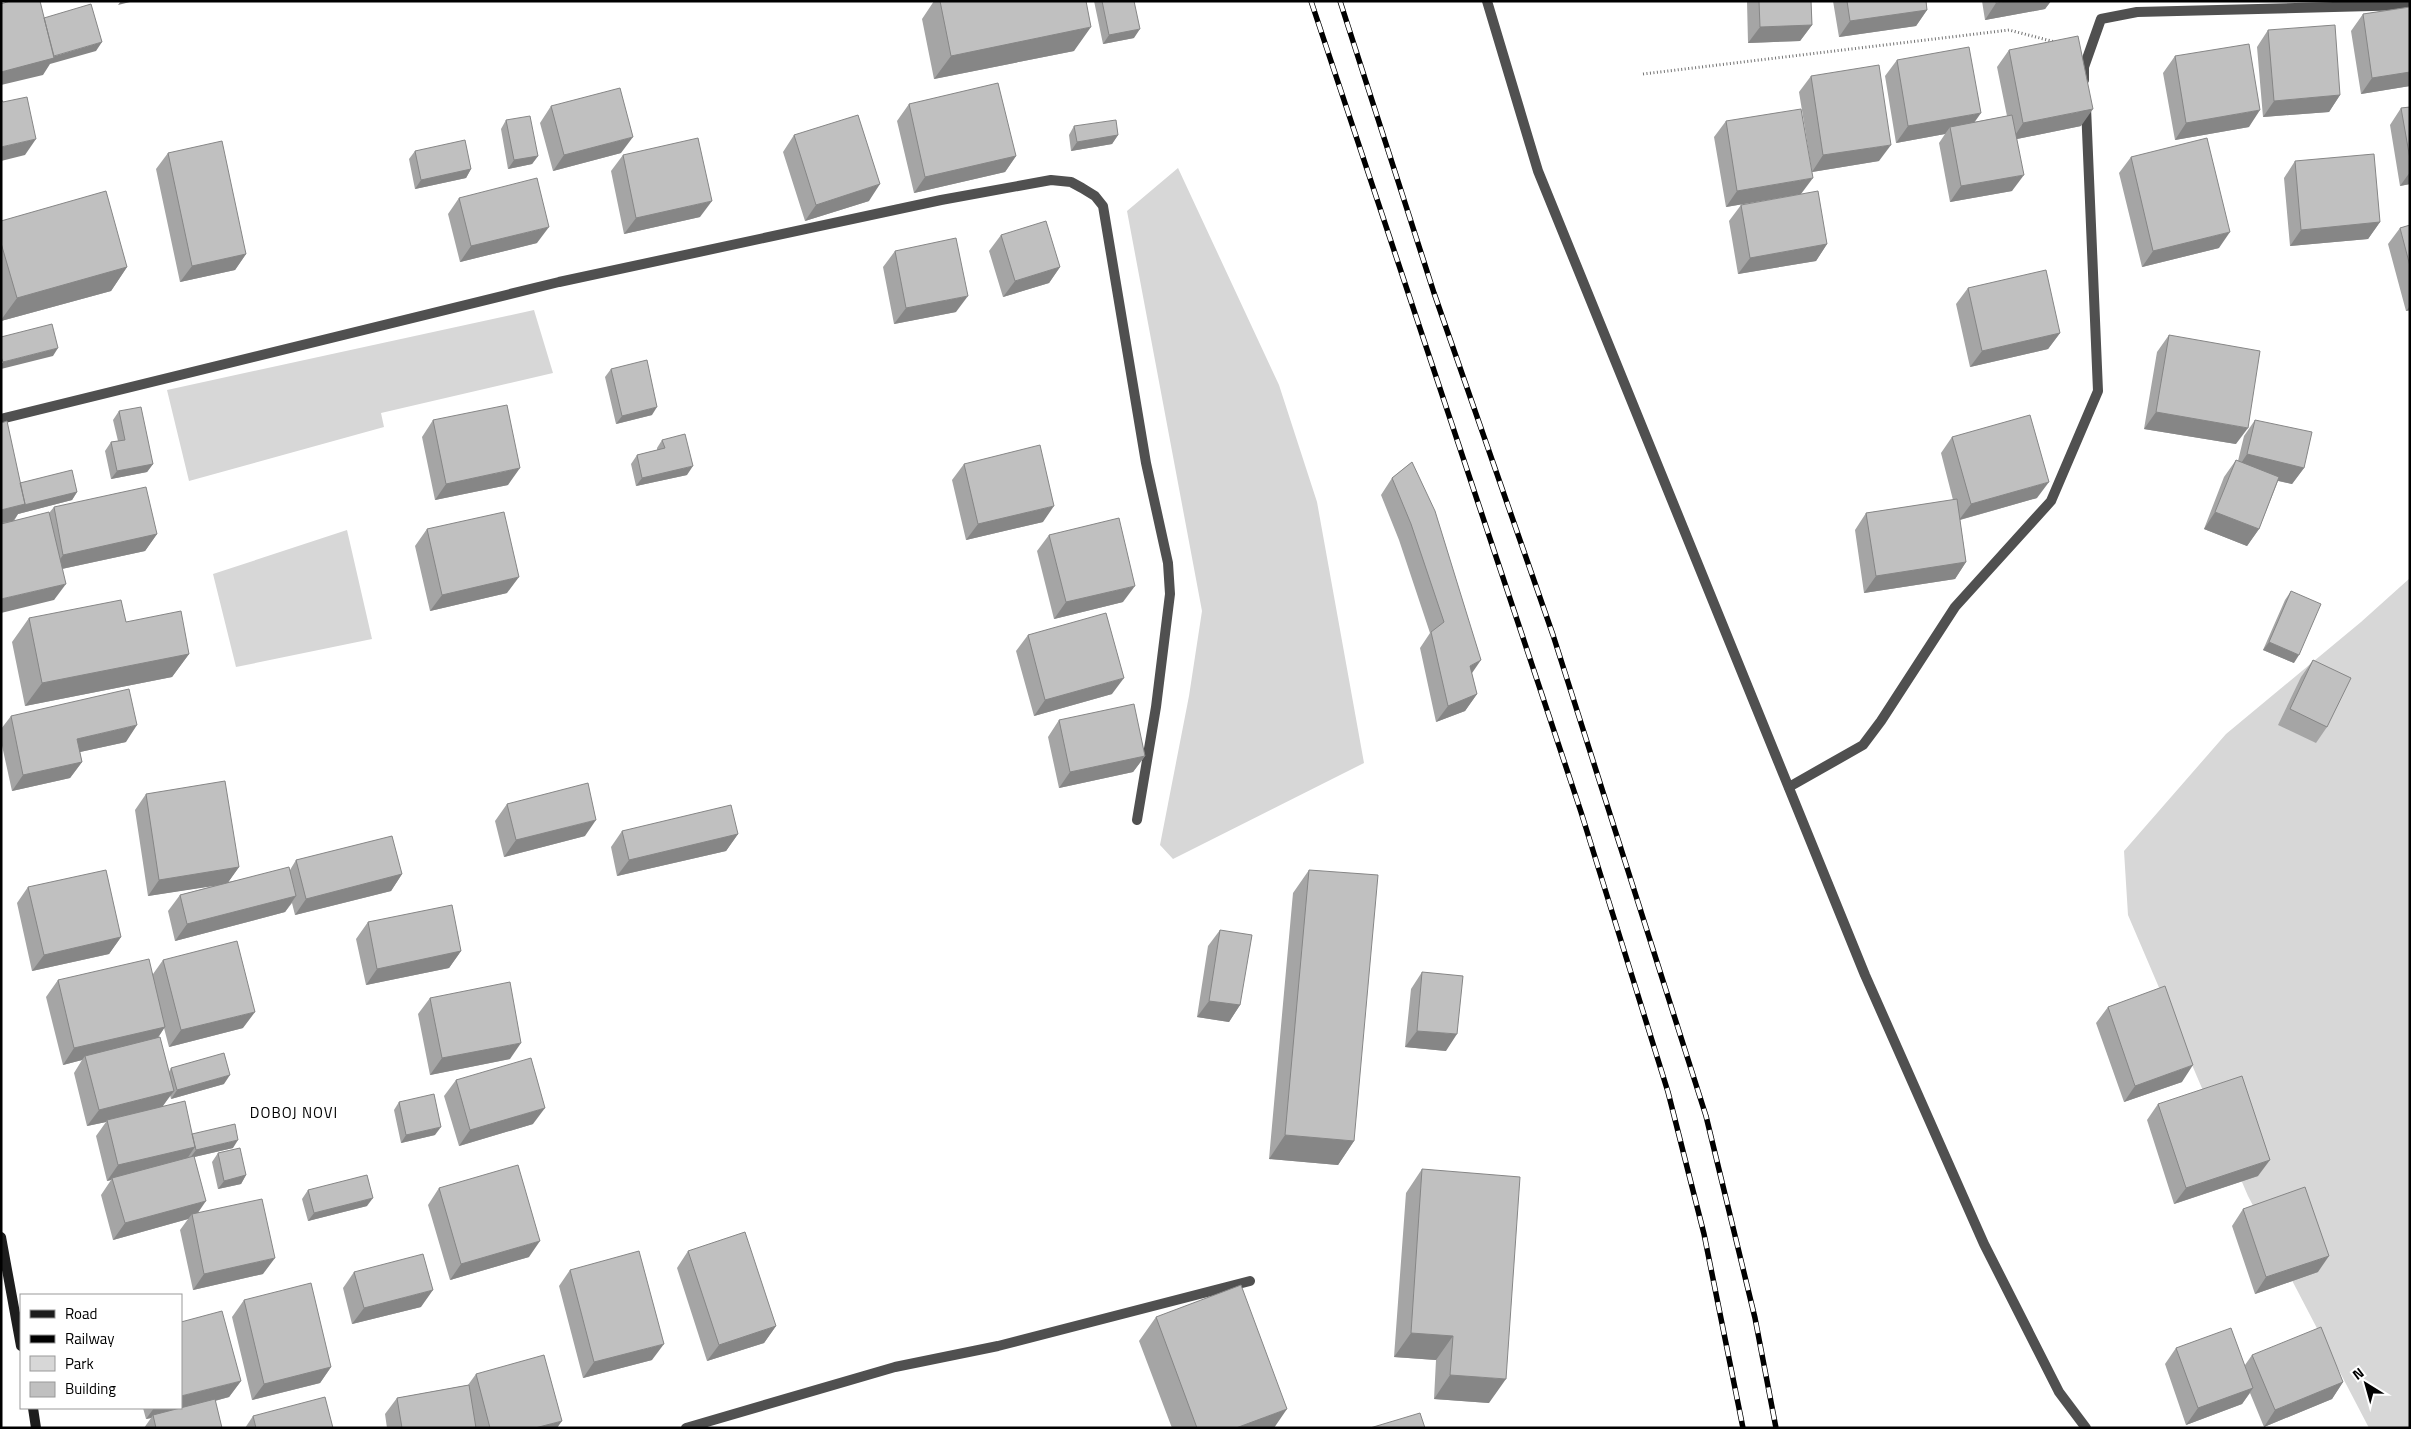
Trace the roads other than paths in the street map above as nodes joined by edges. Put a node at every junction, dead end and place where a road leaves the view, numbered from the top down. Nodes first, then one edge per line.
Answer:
1 (1487, 1) edge
2 (2410, 5) edge
3 (1, 418) edge
4 (1789, 787) junction
5 (1137, 820) dead end
6 (1, 1237) edge
7 (1250, 1281) dead end
8 (20, 1341) edge
9 (33, 1409) edge
10 (36, 1428) edge
11 (686, 1428) edge
12 (2086, 1428) edge

1 - 4 street
2 - 4 street
3 - 5 street
4 - 12 street
6 - 8 main road
7 - 11 street
9 - 10 main road

